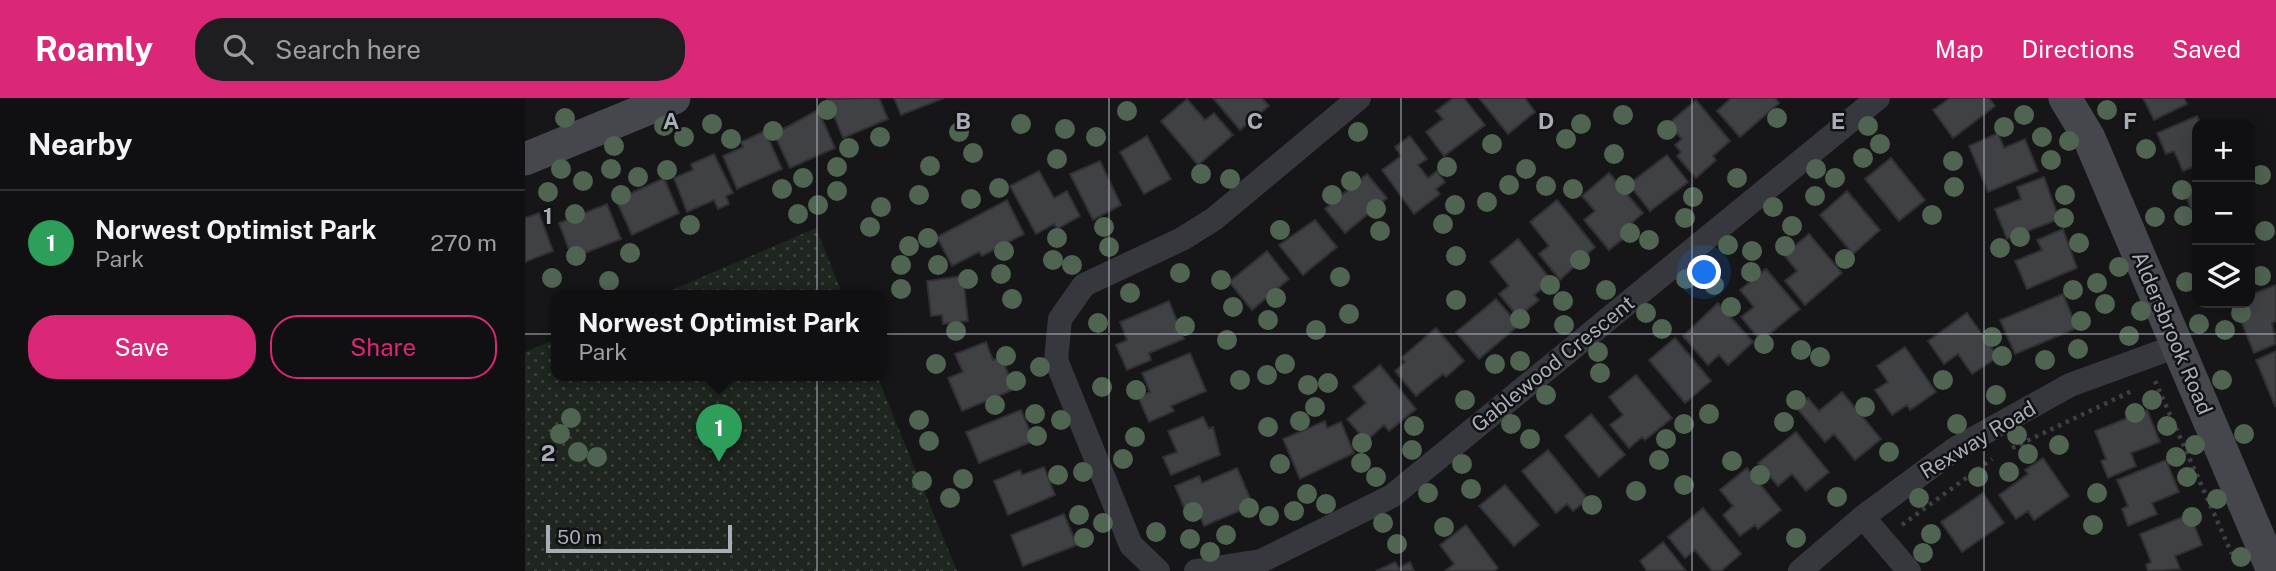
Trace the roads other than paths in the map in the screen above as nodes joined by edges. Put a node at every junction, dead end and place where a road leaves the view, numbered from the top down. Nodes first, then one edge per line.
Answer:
1 (674, 98) edge
2 (1359, 98) edge
3 (1878, 98) edge
4 (2065, 98) edge
5 (525, 159) edge
6 (2177, 346) junction
7 (1863, 517) junction
8 (1158, 571) edge
9 (1196, 571) edge
10 (1800, 571) edge
11 (1909, 571) edge
12 (2273, 571) edge

1 - 5 street
2 - 8 street
3 - 9 street, Gablewood Crescent
4 - 6 street, Aldersbrook Road
6 - 7 street, Rexway Road
6 - 12 street, Aldersbrook Road
7 - 10 street, Rexway Road
7 - 11 street

